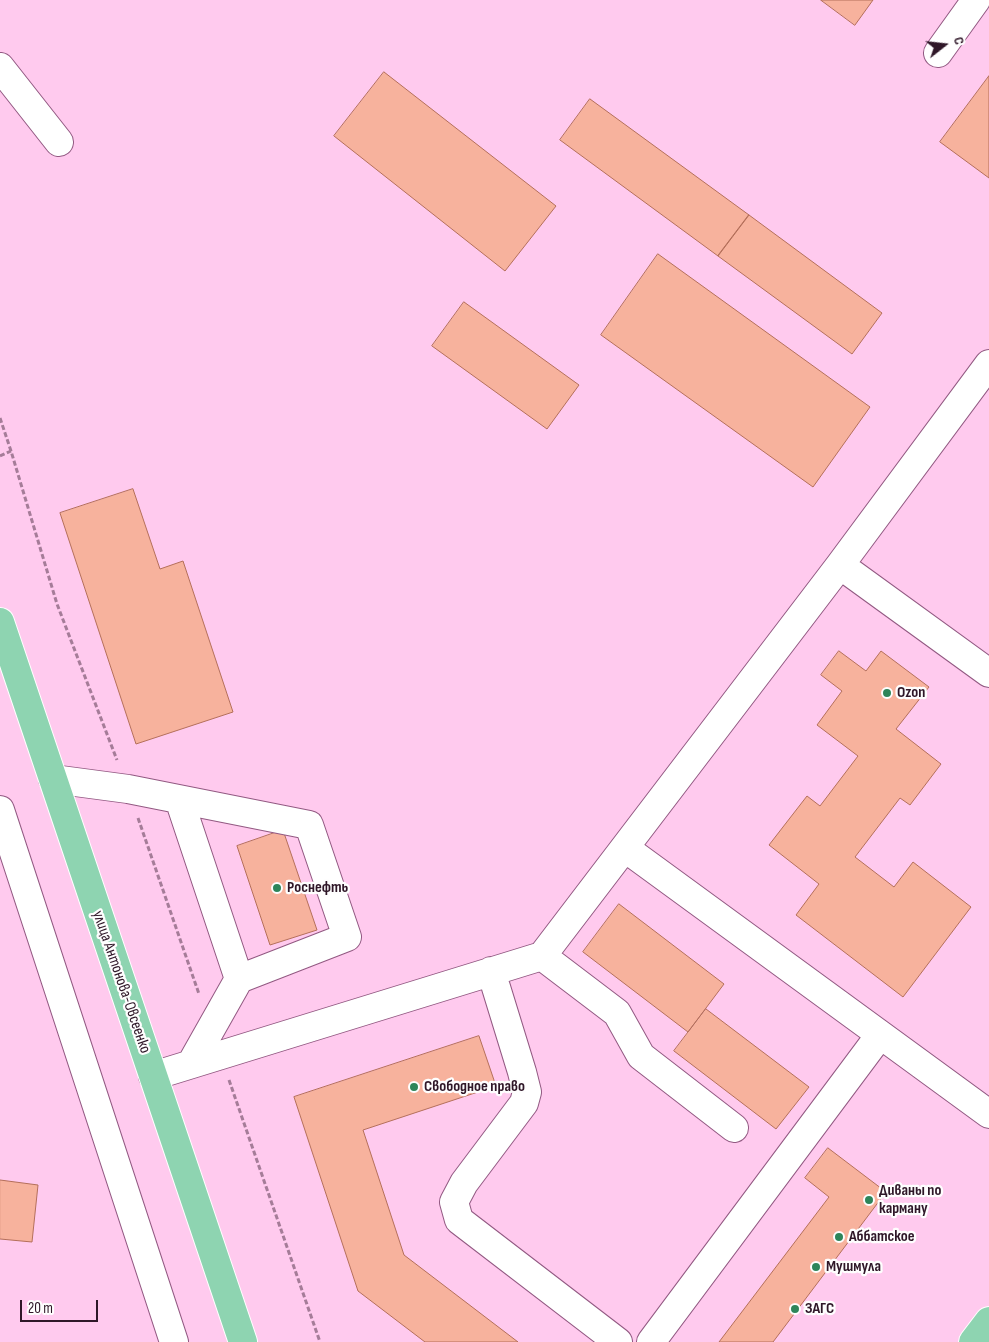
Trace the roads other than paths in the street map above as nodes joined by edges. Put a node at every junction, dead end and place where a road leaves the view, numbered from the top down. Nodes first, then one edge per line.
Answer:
1 (976, 0) edge
2 (938, 53) dead end
3 (0, 67) edge
4 (59, 142) dead end
5 (986, 373) edge
6 (840, 565) junction
7 (0, 622) edge
8 (989, 673) edge
9 (53, 779) junction
10 (179, 799) junction
11 (0, 810) edge
12 (625, 848) junction
13 (542, 956) junction
14 (490, 972) junction
15 (239, 979) junction
16 (880, 1035) junction
17 (192, 1064) junction
18 (153, 1076) junction
19 (989, 1114) edge
20 (734, 1128) dead end
21 (989, 1321) edge
22 (174, 1342) edge
23 (243, 1342) edge
24 (618, 1342) edge
25 (651, 1342) edge
26 (974, 1342) edge

1 - 2 street
3 - 4 street
5 - 6 street
6 - 8 street
6 - 12 street
7 - 9 main road, улица Антонова-Овсеенко
9 - 10 street
9 - 18 main road, улица Антонова-Овсеенко
10 - 15 street
10 - 15 street
11 - 22 street
12 - 13 street
12 - 16 street
13 - 14 street
13 - 20 street
14 - 17 street
14 - 24 street
15 - 17 street
16 - 19 street
16 - 25 street
17 - 18 street
18 - 23 main road, улица Антонова-Овсеенко
21 - 26 main road

